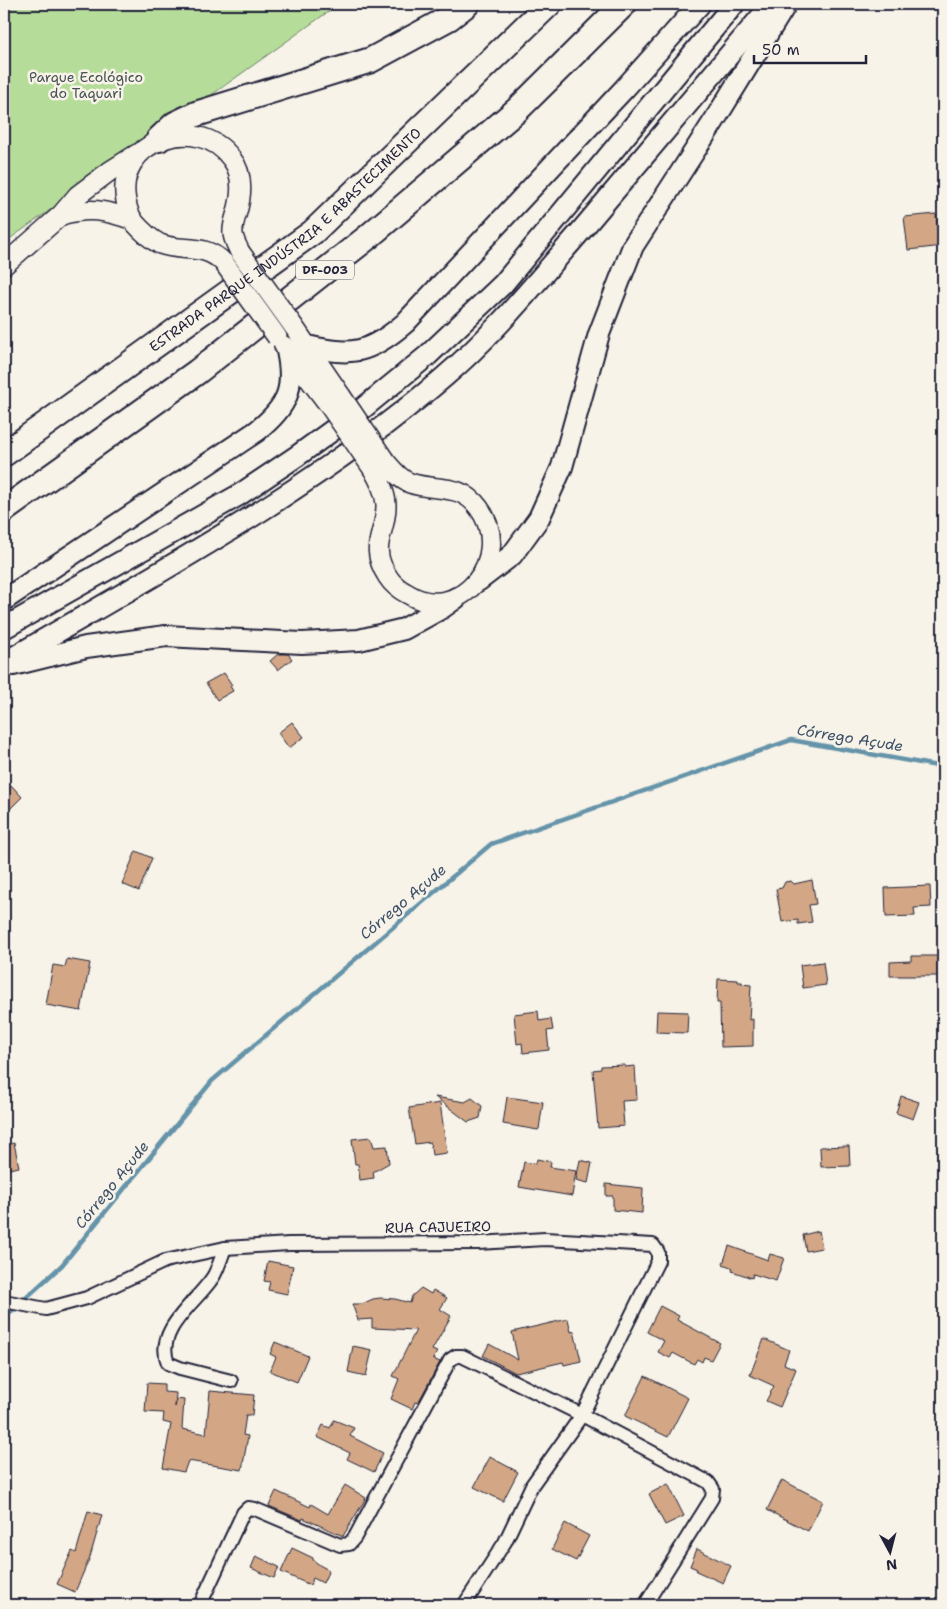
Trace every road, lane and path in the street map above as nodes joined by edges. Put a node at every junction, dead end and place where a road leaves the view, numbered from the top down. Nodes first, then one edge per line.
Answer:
1 (467, 4) edge
2 (549, 4) edge
3 (624, 4) edge
4 (700, 4) edge
5 (734, 4) edge
6 (772, 4) edge
7 (786, 4) edge
8 (150, 145) junction
9 (61, 215) junction
10 (133, 220) junction
11 (4, 265) edge
12 (282, 344) junction
13 (307, 346) junction
14 (334, 400) junction
15 (4, 454) edge
16 (379, 465) junction
17 (4, 510) edge
18 (478, 581) junction
19 (456, 598) junction
20 (4, 600) edge
21 (4, 628) edge
22 (4, 663) edge
23 (4, 668) edge
24 (225, 1248) junction
25 (4, 1301) edge
26 (231, 1381) dead end
27 (582, 1415) junction
28 (200, 1605) edge
29 (464, 1605) edge
30 (646, 1605) edge

1 - 8 highway
2 - 15 highway, ESTRADA PARQUE INDÚSTRIA E ABASTECIMENTO / DF-003
3 - 17 highway, DF-003
4 - 13 main road
5 - 21 main road
6 - 22 main road
7 - 18 main road
8 - 9 street
8 - 10 street
8 - 13 street, bridge
9 - 10 street
9 - 11 street
10 - 12 street, bridge
12 - 14 street
12 - 20 main road
13 - 14 street
14 - 16 street, bridge
16 - 18 street
16 - 19 street
18 - 19 street
19 - 23 main road
24 - 25 street, RUA CAJUEIRO
24 - 26 street
24 - 27 street, RUA CAJUEIRO
27 - 28 street
27 - 29 street
27 - 30 street

